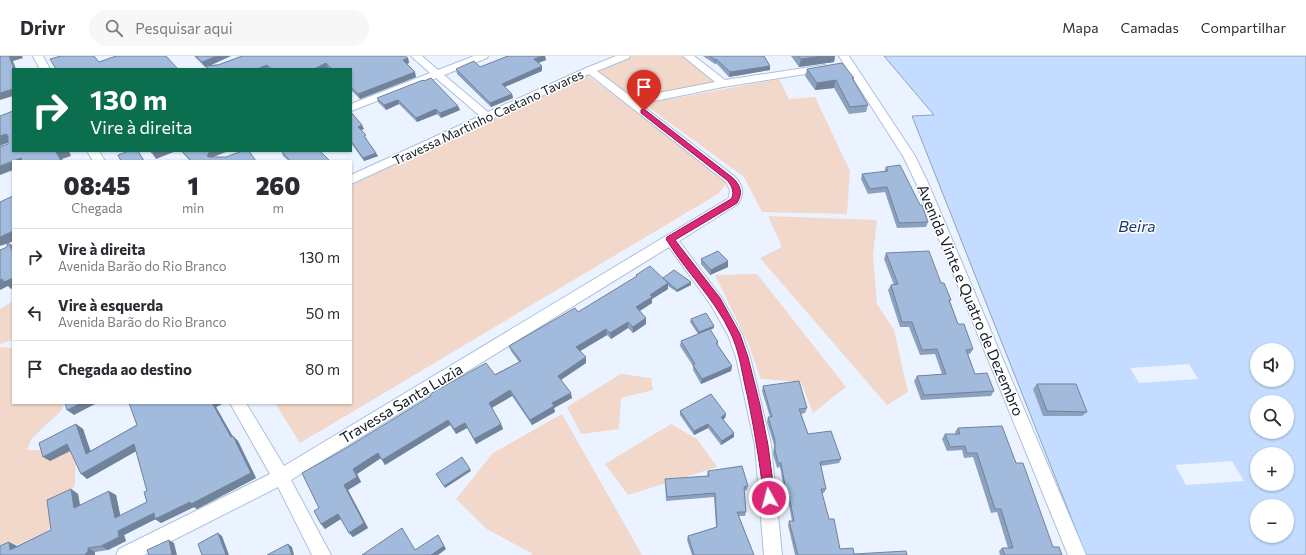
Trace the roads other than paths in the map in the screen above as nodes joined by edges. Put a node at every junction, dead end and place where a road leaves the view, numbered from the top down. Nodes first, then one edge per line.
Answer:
1 (38, 56) edge
2 (416, 56) edge
3 (483, 56) edge
4 (625, 56) edge
5 (688, 56) edge
6 (847, 60) edge
7 (44, 68) edge
8 (590, 70) junction
9 (437, 74) junction
10 (722, 84) junction
11 (631, 102) junction
12 (352, 108) edge
13 (487, 116) junction
14 (352, 180) edge
15 (670, 239) junction
16 (239, 404) edge
17 (281, 477) junction
18 (125, 555) edge
19 (322, 555) edge
20 (773, 555) edge
21 (1077, 555) edge

1 - 7 street
2 - 9 street
3 - 9 street
4 - 8 street, Travessa Martinho Caetano Tavares
5 - 10 street
6 - 10 street
6 - 21 street, Avenida Vinte e Quatro de Dezembro
8 - 11 street, Travessa Santa Luzia
8 - 13 street, Travessa Martinho Caetano Tavares
9 - 12 street
9 - 13 street
10 - 11 street
11 - 15 street, Travessa Santa Luzia
13 - 14 street, Travessa Martinho Caetano Tavares
15 - 17 street, Travessa Santa Luzia
15 - 20 street
16 - 17 street
17 - 18 street, Travessa Santa Luzia
17 - 19 street

